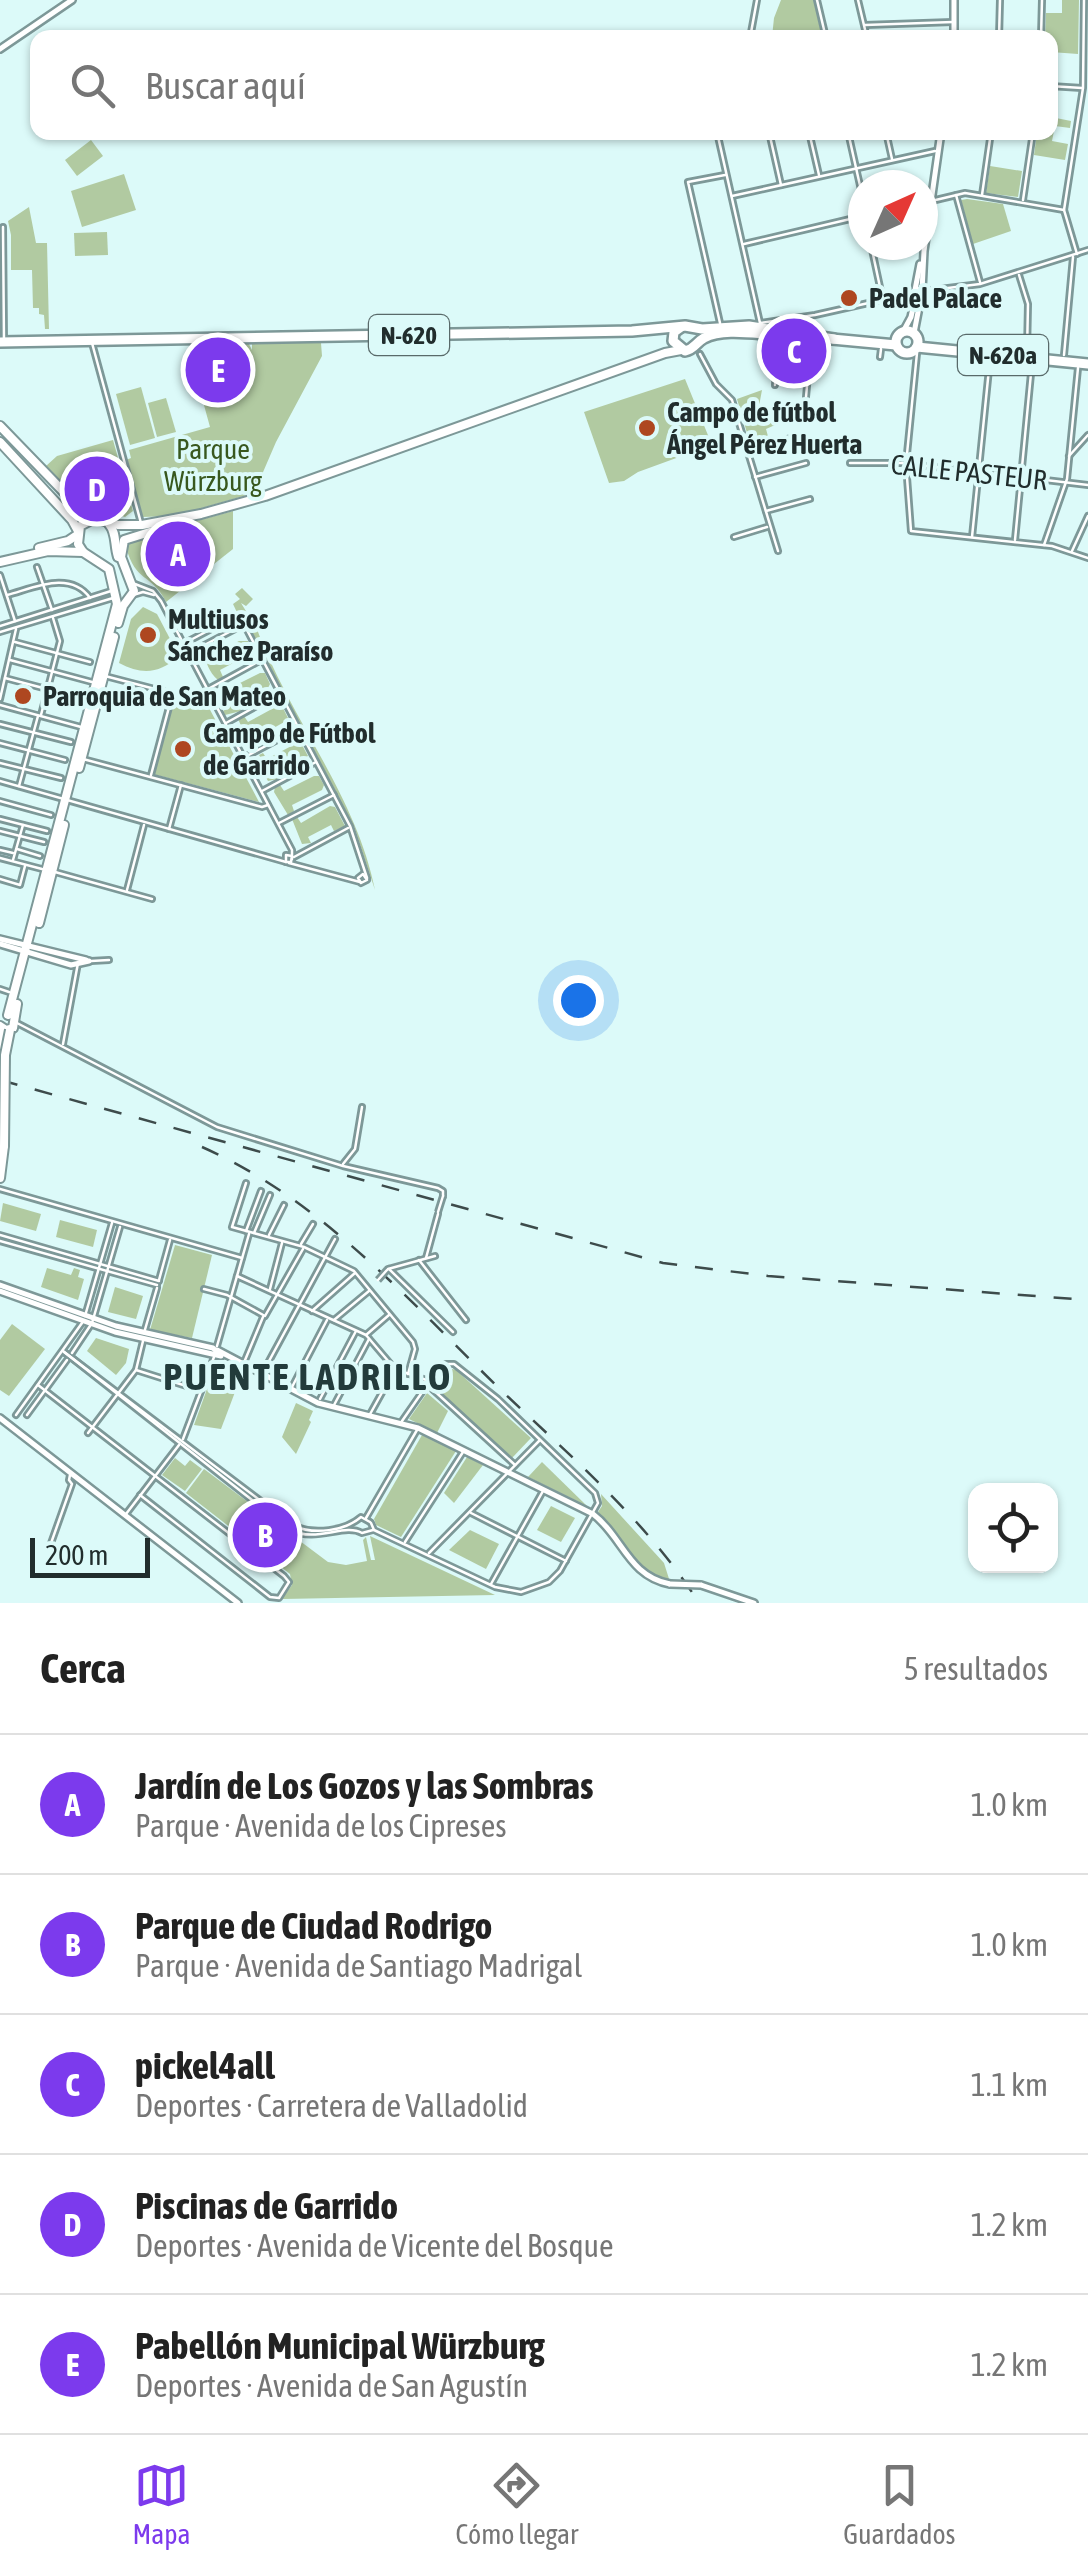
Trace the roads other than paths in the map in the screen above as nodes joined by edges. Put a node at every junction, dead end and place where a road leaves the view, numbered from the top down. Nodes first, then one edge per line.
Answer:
1 (72, 0) edge
2 (757, 0) edge
3 (817, 0) edge
4 (858, 0) edge
5 (954, 0) edge
6 (1000, 0) edge
7 (1042, 0) edge
8 (1084, 0) edge
9 (954, 22) junction
10 (864, 25) junction
11 (751, 30) edge
12 (824, 30) edge
13 (865, 30) edge
14 (954, 30) edge
15 (999, 30) edge
16 (1041, 30) edge
17 (0, 49) edge
18 (1058, 86) edge
19 (1083, 88) junction
20 (719, 140) edge
21 (771, 140) edge
22 (811, 140) edge
23 (850, 140) edge
24 (888, 140) edge
25 (940, 140) edge
26 (989, 140) edge
27 (1032, 140) edge
28 (938, 150) junction
29 (893, 161) junction
30 (856, 169) junction
31 (934, 170) edge
32 (726, 174) junction
33 (820, 177) junction
34 (781, 185) junction
35 (956, 195) junction
36 (732, 196) junction
37 (982, 196) junction
38 (938, 199) edge
39 (1022, 203) junction
40 (1064, 210) junction
41 (848, 220) edge
42 (3, 227) dead end
43 (2, 239) edge
44 (742, 245) junction
45 (1088, 250) edge
46 (1075, 255) junction
47 (875, 260) edge
48 (923, 260) edge
49 (1018, 272) junction
50 (980, 284) junction
51 (918, 295) junction
52 (892, 299) junction
53 (905, 299) junction
54 (882, 301) junction
55 (913, 308) junction
56 (760, 323) junction
57 (681, 326) junction
58 (748, 326) junction
59 (721, 327) junction
60 (694, 328) junction
61 (646, 330) junction
62 (909, 332) junction
63 (780, 337) dead end
64 (834, 339) junction
65 (1, 342) edge
66 (811, 342) dead end
67 (688, 345) junction
68 (896, 345) junction
69 (92, 346) junction
70 (881, 350) dead end
71 (917, 350) junction
72 (1026, 352) dead end
73 (1064, 355) dead end
74 (880, 357) dead end
75 (990, 359) dead end
76 (1032, 363) dead end
77 (1083, 366) edge
78 (775, 385) dead end
79 (806, 397) dead end
80 (1088, 435) edge
81 (798, 436) dead end
82 (4, 441) edge
83 (747, 450) junction
84 (1069, 456) junction
85 (806, 462) dead end
86 (850, 463) dead end
87 (906, 464) junction
88 (978, 473) junction
89 (756, 477) junction
90 (1021, 477) junction
91 (1063, 482) junction
92 (1088, 485) edge
93 (810, 499) dead end
94 (765, 511) junction
95 (201, 514) junction
96 (1088, 516) edge
97 (90, 519) junction
98 (189, 520) junction
99 (108, 523) junction
100 (142, 525) junction
101 (769, 527) junction
102 (77, 533) junction
103 (734, 536) dead end
104 (972, 537) junction
105 (1015, 542) junction
106 (114, 544) junction
107 (1044, 545) junction
108 (778, 551) dead end
109 (1072, 551) junction
110 (83, 552) junction
111 (93, 556) junction
112 (1088, 558) edge
113 (0, 561) edge
114 (37, 568) dead end
115 (0, 575) edge
116 (127, 578) junction
117 (43, 586) junction
118 (115, 592) junction
119 (6, 595) junction
120 (156, 596) junction
121 (130, 597) junction
122 (90, 599) junction
123 (53, 613) junction
124 (16, 624) junction
125 (240, 626) junction
126 (0, 629) edge
127 (15, 642) junction
128 (182, 644) junction
129 (57, 653) junction
130 (188, 654) junction
131 (10, 660) junction
132 (263, 660) junction
133 (90, 662) dead end
134 (52, 672) junction
135 (102, 674) junction
136 (6, 678) junction
137 (92, 682) dead end
138 (48, 689) junction
139 (206, 689) junction
140 (173, 693) junction
141 (280, 693) junction
142 (82, 698) dead end
143 (212, 700) junction
144 (0, 702) edge
145 (39, 715) junction
146 (224, 723) junction
147 (0, 724) edge
148 (87, 728) junction
149 (299, 728) junction
150 (33, 732) junction
151 (70, 742) dead end
152 (0, 743) edge
153 (28, 750) junction
154 (82, 758) junction
155 (243, 758) junction
156 (65, 760) dead end
157 (316, 762) junction
158 (0, 763) edge
159 (24, 769) junction
160 (150, 777) junction
161 (61, 778) dead end
162 (0, 781) edge
163 (181, 785) junction
164 (19, 786) junction
165 (260, 792) junction
166 (334, 794) junction
167 (0, 801) edge
168 (68, 802) junction
169 (268, 805) junction
170 (51, 815) dead end
171 (0, 819) edge
172 (144, 824) junction
173 (278, 824) junction
174 (22, 825) junction
175 (350, 826) junction
176 (168, 830) junction
177 (0, 831) edge
178 (46, 831) dead end
179 (19, 836) junction
180 (44, 842) dead end
181 (287, 842) junction
182 (0, 850) edge
183 (14, 851) junction
184 (40, 856) dead end
185 (0, 858) edge
186 (290, 858) junction
187 (12, 862) junction
188 (25, 865) junction
189 (49, 871) junction
190 (0, 879) edge
191 (126, 892) junction
192 (152, 898) dead end
193 (0, 941) edge
194 (29, 949) junction
195 (109, 960) dead end
196 (90, 961) joint
197 (78, 962) junction
198 (0, 990) edge
199 (15, 994) junction
200 (10, 1024) edge
201 (62, 1045) junction
202 (0, 1046) edge
203 (362, 1107) dead end
204 (343, 1166) junction
205 (0, 1178) edge
206 (246, 1183) dead end
207 (0, 1189) edge
208 (262, 1190) dead end
209 (270, 1194) dead end
210 (267, 1203) junction
211 (284, 1205) dead end
212 (275, 1206) dead end
213 (112, 1221) junction
214 (121, 1224) junction
215 (313, 1224) dead end
216 (250, 1232) junction
217 (268, 1236) junction
218 (0, 1238) edge
219 (171, 1238) junction
220 (334, 1239) dead end
221 (283, 1241) junction
222 (302, 1247) junction
223 (325, 1256) junction
224 (435, 1256) dead end
225 (242, 1258) junction
226 (426, 1258) junction
227 (419, 1260) junction
228 (100, 1267) junction
229 (108, 1269) junction
230 (388, 1270) junction
231 (356, 1273) junction
232 (237, 1276) junction
233 (364, 1282) junction
234 (158, 1283) junction
235 (0, 1288) edge
236 (204, 1289) dead end
237 (270, 1289) dead end
238 (370, 1290) junction
239 (277, 1296) junction
240 (230, 1298) junction
241 (299, 1306) junction
242 (312, 1312) junction
243 (390, 1314) junction
244 (264, 1316) junction
245 (85, 1318) junction
246 (328, 1318) junction
247 (334, 1320) junction
248 (466, 1320) dead end
249 (93, 1321) junction
250 (356, 1330) junction
251 (453, 1332) dead end
252 (144, 1336) junction
253 (368, 1336) junction
254 (374, 1343) junction
255 (366, 1346) junction
256 (63, 1351) junction
257 (214, 1351) junction
258 (70, 1356) junction
259 (243, 1366) junction
260 (136, 1370) junction
261 (395, 1370) junction
262 (408, 1374) junction
263 (262, 1375) junction
264 (429, 1383) junction
265 (38, 1385) junction
266 (45, 1390) junction
267 (201, 1390) junction
268 (290, 1390) junction
269 (118, 1394) junction
270 (318, 1403) junction
271 (332, 1408) junction
272 (16, 1415) dead end
273 (27, 1415) dead end
274 (368, 1416) junction
275 (0, 1418) edge
276 (400, 1423) junction
277 (92, 1427) junction
278 (418, 1428) junction
279 (88, 1432) dead end
280 (540, 1440) junction
281 (181, 1443) junction
282 (464, 1451) junction
283 (516, 1465) junction
284 (508, 1473) junction
285 (155, 1476) junction
286 (75, 1482) junction
287 (544, 1490) junction
288 (140, 1495) junction
289 (470, 1512) junction
290 (593, 1514) junction
291 (125, 1516) junction
292 (366, 1518) junction
293 (370, 1524) junction
294 (355, 1526) junction
295 (374, 1530) junction
296 (367, 1532) junction
297 (517, 1537) junction
298 (404, 1544) junction
299 (50, 1546) dead end
300 (428, 1554) junction
301 (566, 1561) junction
302 (491, 1585) junction
303 (238, 1603) edge
304 (754, 1603) edge

1 - 17 main road
2 - 11 street
3 - 12 street
4 - 10 street
5 - 9 main road
6 - 15 street
7 - 16 street
8 - 19 street
9 - 10 street
9 - 14 main road
10 - 13 street
18 - 19 street
19 - 40 street
20 - 32 street
21 - 34 street
22 - 33 street
23 - 30 street
24 - 29 street
25 - 28 main road
26 - 37 street
27 - 39 street
28 - 29 street
28 - 31 main road
29 - 30 street
30 - 33 street
32 - 36 street
32 - 59 street
33 - 34 street
34 - 36 street
35 - 37 street
35 - 38 street
35 - 50 street
36 - 44 street
37 - 39 street
39 - 40 street
40 - 46 street
41 - 44 street
42 - 43 street
43 - 65 street
44 - 56 street
45 - 46 street
46 - 49 street
46 - 73 street
47 - 54 street
48 - 51 main road
49 - 50 street
49 - 72 street
50 - 51 street
51 - 52 street
51 - 53 street
51 - 55 main road
51 - 62 main road
52 - 53 street
52 - 54 street
53 - 55 street
54 - 56 street
55 - 62 main road
56 - 58 street
57 - 60 highway, N-620
57 - 61 highway, N-620
57 - 67 highway
58 - 59 highway
58 - 64 highway
59 - 60 highway
60 - 67 highway
61 - 67 highway, N-620
61 - 69 highway, N-620
62 - 68 highway
62 - 71 highway
63 - 78 street
64 - 67 highway
64 - 68 highway
65 - 69 highway, N-620
66 - 79 street
67 - 83 street
67 - 95 main road
68 - 71 highway
69 - 100 street
70 - 74 street
71 - 77 highway, N-620a
71 - 87 street
75 - 88 street
76 - 90 street
77 - 84 street
80 - 84 street
81 - 83 street
82 - 97 main road
82 - 102 main road
83 - 89 street
84 - 91 street
85 - 89 street
86 - 87 street, CALLE PASTEUR
87 - 88 street, CALLE PASTEUR
87 - 104 street
88 - 90 street, CALLE PASTEUR
88 - 104 street
89 - 94 street
90 - 91 street, CALLE PASTEUR
90 - 105 street
91 - 92 street, CALLE PASTEUR
91 - 107 street
93 - 94 street
94 - 101 street
95 - 98 main road
95 - 100 main road
96 - 109 street
97 - 99 main road
97 - 102 main road
98 - 106 main road
98 - 116 main road
99 - 100 main road
99 - 106 main road
101 - 103 street
101 - 108 street
102 - 110 main road
102 - 113 main road
104 - 105 street
105 - 107 street
106 - 111 main road
106 - 116 main road
107 - 109 street
109 - 112 street
110 - 111 main road
110 - 113 main road
111 - 118 main road
114 - 117 street
115 - 119 street
116 - 118 main road
116 - 120 street
116 - 121 main road
117 - 119 street
117 - 122 street
117 - 123 street
118 - 121 main road
118 - 122 street
118 - 123 street
118 - 135 main road
119 - 124 street
120 - 121 street
120 - 128 street
121 - 135 main road
122 - 123 street
123 - 124 street
123 - 129 street
124 - 126 street
124 - 127 street
125 - 128 street
125 - 130 street
125 - 132 street
127 - 129 street
127 - 131 street
128 - 130 street
129 - 133 street
129 - 134 street
130 - 139 street
131 - 134 street
131 - 136 street
132 - 139 street
132 - 141 street
134 - 137 street
134 - 138 street
135 - 140 street
135 - 148 main road
136 - 138 street
136 - 144 street
138 - 142 street
138 - 145 street
139 - 143 street
140 - 143 street
140 - 160 street
141 - 146 street
141 - 149 street
143 - 146 street
144 - 145 street
145 - 148 street
145 - 150 street
146 - 155 street
147 - 150 street
148 - 154 main road
148 - 168 main road
149 - 155 street
149 - 157 street
150 - 151 street
150 - 153 street
152 - 153 street
153 - 156 street
153 - 159 street
154 - 160 street
154 - 168 main road
155 - 165 street
157 - 165 street
157 - 166 street
158 - 159 street
159 - 161 street
159 - 164 street
160 - 163 street
162 - 164 street
163 - 169 street
163 - 176 street
164 - 168 street
165 - 169 street
166 - 173 street
166 - 175 street
167 - 170 street
168 - 172 street
168 - 189 main road
169 - 173 street
171 - 174 street
172 - 176 street
172 - 191 street
173 - 181 street
174 - 178 street
174 - 179 street
175 - 186 street
175 - 186 street
176 - 186 street
177 - 179 street
179 - 180 street
179 - 183 street
181 - 186 street
181 - 186 street
182 - 183 street
183 - 184 street
183 - 187 street
185 - 187 street
187 - 188 street
188 - 189 street
188 - 190 street
189 - 191 street
189 - 194 main road
191 - 192 street
193 - 194 main road
194 - 197 main road
194 - 199 main road
194 - 200 main road
195 - 196 street
196 - 197 main road
197 - 201 street
198 - 199 street
199 - 200 main road
200 - 201 street
200 - 202 main road, bridge
200 - 205 main road, bridge
201 - 204 street
203 - 204 street
204 - 226 street, bridge
206 - 216 street
207 - 213 street
208 - 216 street
209 - 210 street
210 - 212 street
210 - 216 street
211 - 217 street
213 - 214 street
213 - 228 street
214 - 219 street
214 - 229 street
215 - 222 street
216 - 217 street
216 - 225 street
217 - 221 street
218 - 228 street
219 - 225 street
219 - 234 street
220 - 223 street
221 - 222 street
221 - 237 street
222 - 223 street
222 - 239 street
223 - 231 street
223 - 241 street
224 - 226 street
225 - 232 street
226 - 227 street
227 - 230 street
227 - 248 street
228 - 229 street
228 - 245 street
229 - 234 street
229 - 249 street
230 - 233 street, bridge
230 - 251 street
231 - 233 street
231 - 242 street
232 - 239 street
232 - 240 street
233 - 238 street
234 - 252 street
235 - 245 main road
236 - 240 street
238 - 243 street
238 - 247 street
239 - 241 street
239 - 244 street
240 - 244 street
240 - 257 street
241 - 242 street
241 - 263 street
242 - 246 street
243 - 253 street
243 - 262 street
244 - 259 street
245 - 249 main road
245 - 256 street
246 - 247 street
246 - 268 street
247 - 250 street
249 - 252 main road
249 - 258 street
250 - 253 street
250 - 270 street
252 - 257 main road
252 - 260 street
253 - 254 street
253 - 255 street
254 - 255 street
254 - 261 street
255 - 271 street
256 - 258 street
256 - 265 street
257 - 259 main road
257 - 267 street
258 - 266 street
258 - 269 street
259 - 263 main road
260 - 267 street
260 - 269 street
261 - 262 street
261 - 274 street
262 - 264 street
263 - 268 main road
264 - 276 street
264 - 280 street
264 - 283 street
265 - 266 street
265 - 272 street
266 - 273 street
266 - 277 street
267 - 281 street
268 - 270 main road
269 - 277 street
269 - 281 street
270 - 271 main road
271 - 274 main road
274 - 276 main road
275 - 286 main road
276 - 278 main road
277 - 279 street
277 - 285 street
278 - 282 main road
278 - 292 street
280 - 283 street
280 - 290 street
281 - 285 street
281 - 294 street
282 - 284 main road
282 - 298 street
283 - 284 street
284 - 287 main road
284 - 289 street
285 - 288 street
285 - 288 street
286 - 291 main road
286 - 299 street
287 - 290 main road
287 - 297 street
288 - 291 street
289 - 297 street
289 - 300 street
290 - 301 street
290 - 304 main road, bridge
291 - 303 main road
292 - 293 street
292 - 294 street
293 - 295 street
293 - 296 street
294 - 296 street
295 - 296 street
295 - 298 street
297 - 301 street
297 - 302 street
298 - 300 street
300 - 302 street
301 - 302 street

